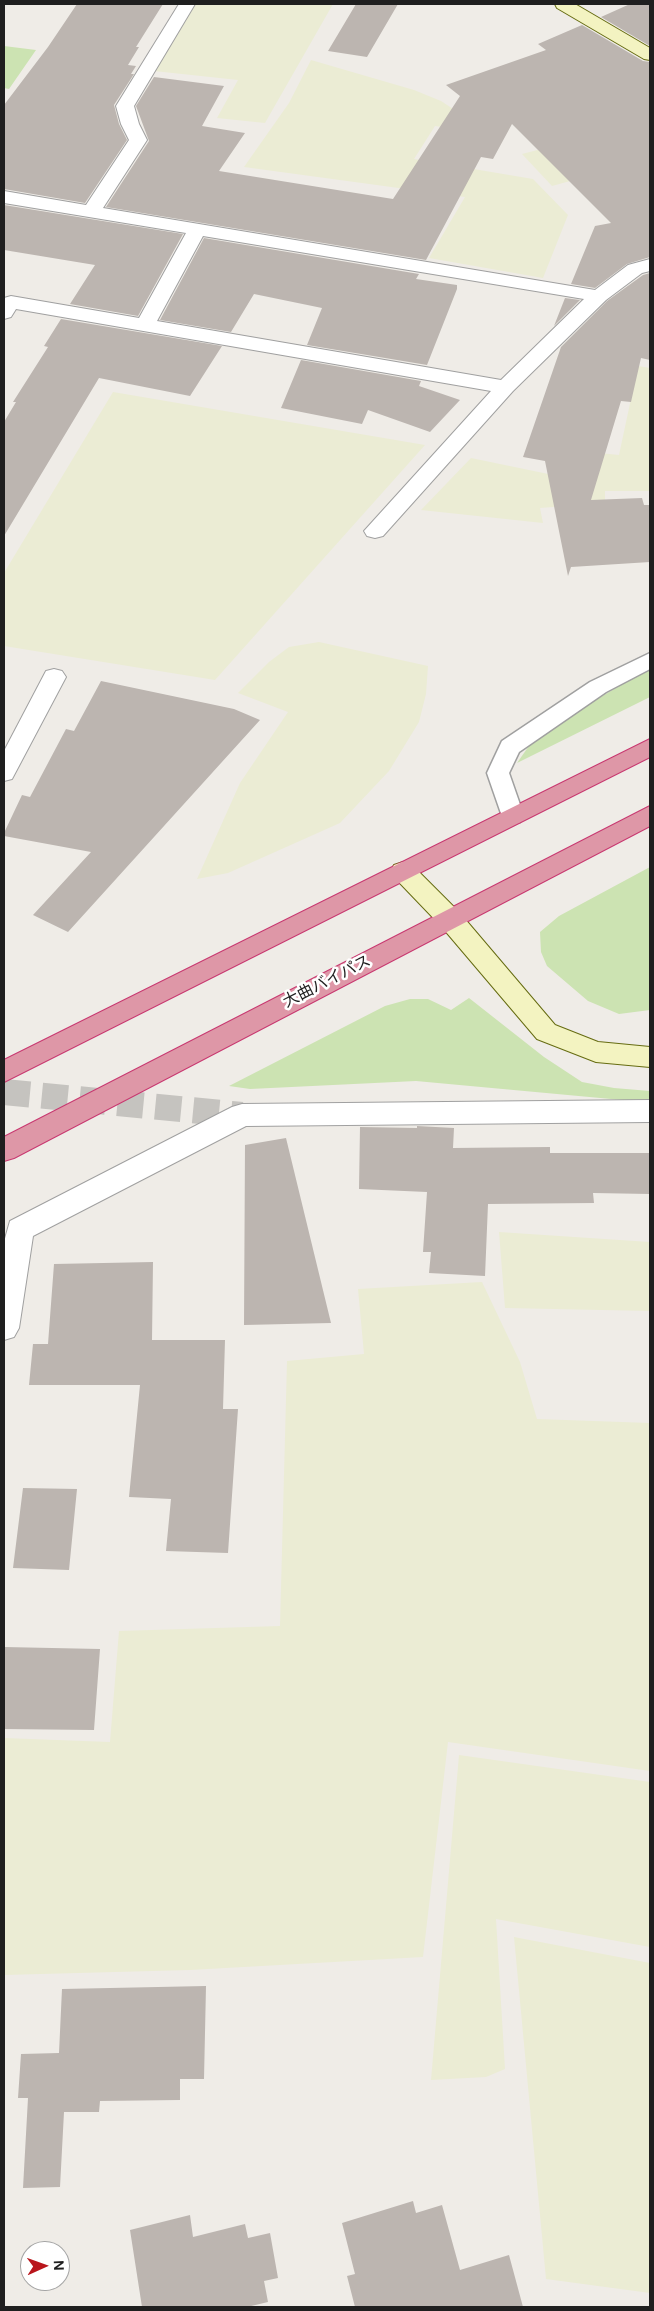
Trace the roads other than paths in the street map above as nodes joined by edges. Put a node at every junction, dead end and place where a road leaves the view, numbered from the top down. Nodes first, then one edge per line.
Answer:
1 (187, 4) edge
2 (563, 4) edge
3 (650, 55) edge
4 (4, 197) edge
5 (91, 212) junction
6 (198, 230) junction
7 (650, 265) edge
8 (599, 296) junction
9 (4, 313) edge
10 (145, 325) junction
11 (506, 387) junction
12 (374, 531) dead end
13 (650, 660) edge
14 (54, 677) dead end
15 (650, 747) edge
16 (4, 773) edge
17 (650, 815) edge
18 (512, 816) junction
19 (403, 871) junction
20 (450, 919) junction
21 (650, 1056) edge
22 (4, 1072) edge
23 (650, 1111) edge
24 (4, 1150) edge
25 (4, 1328) edge

1 - 5 street
2 - 3 street
4 - 5 street
5 - 6 street
6 - 8 street
6 - 10 street
7 - 8 street
8 - 11 street
9 - 10 street
10 - 11 street
11 - 12 street
13 - 18 lane
14 - 16 street
15 - 18 highway
17 - 20 highway, 大曲バイパス
18 - 19 highway
19 - 20 street
19 - 22 highway
20 - 21 street
20 - 24 highway, 大曲バイパス
23 - 25 street

